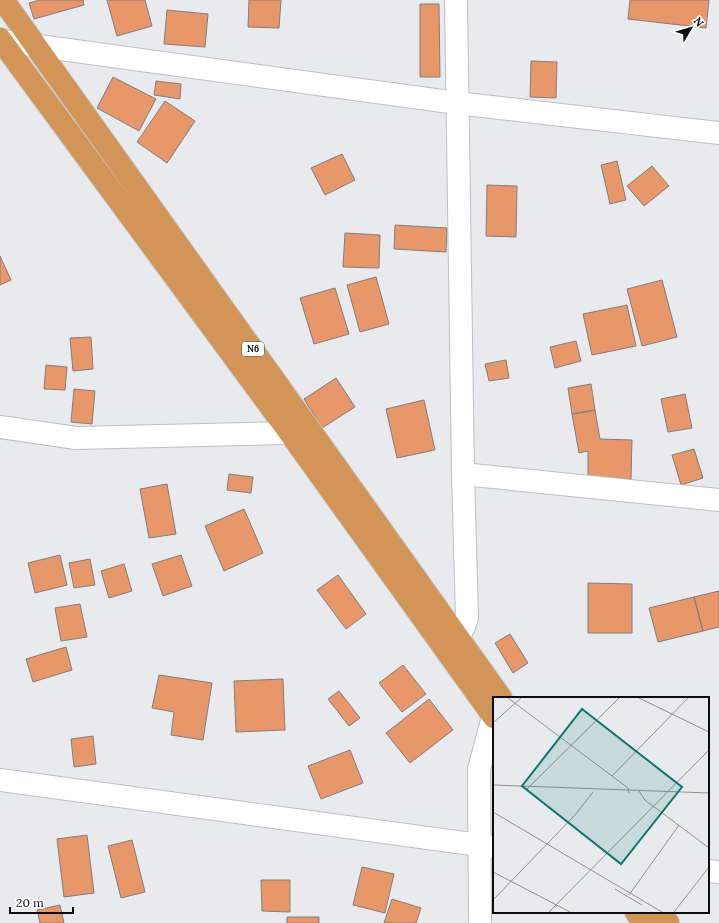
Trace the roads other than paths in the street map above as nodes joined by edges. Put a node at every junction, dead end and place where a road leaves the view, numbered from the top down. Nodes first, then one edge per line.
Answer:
1 (3, 0) edge
2 (456, 0) edge
3 (1, 40) edge
4 (36, 46) junction
5 (457, 103) junction
6 (719, 133) edge
7 (0, 427) edge
8 (290, 433) junction
9 (463, 474) junction
10 (719, 500) edge
11 (451, 642) junction
12 (493, 700) edge
13 (493, 720) edge
14 (0, 780) edge
15 (486, 846) edge
16 (709, 871) edge
17 (719, 872) edge
18 (637, 913) edge
19 (661, 913) edge
20 (480, 923) edge
21 (644, 923) edge
22 (668, 923) edge

1 - 4 highway, N6
2 - 5 street
3 - 4 street
3 - 8 highway, N6
4 - 5 street
4 - 11 highway, N6
5 - 6 street
5 - 9 street
7 - 8 street
8 - 11 highway, N6
9 - 10 street
9 - 11 street
11 - 12 highway, N6
13 - 15 street
14 - 15 street
15 - 20 street
16 - 17 street
18 - 21 highway
19 - 22 highway

